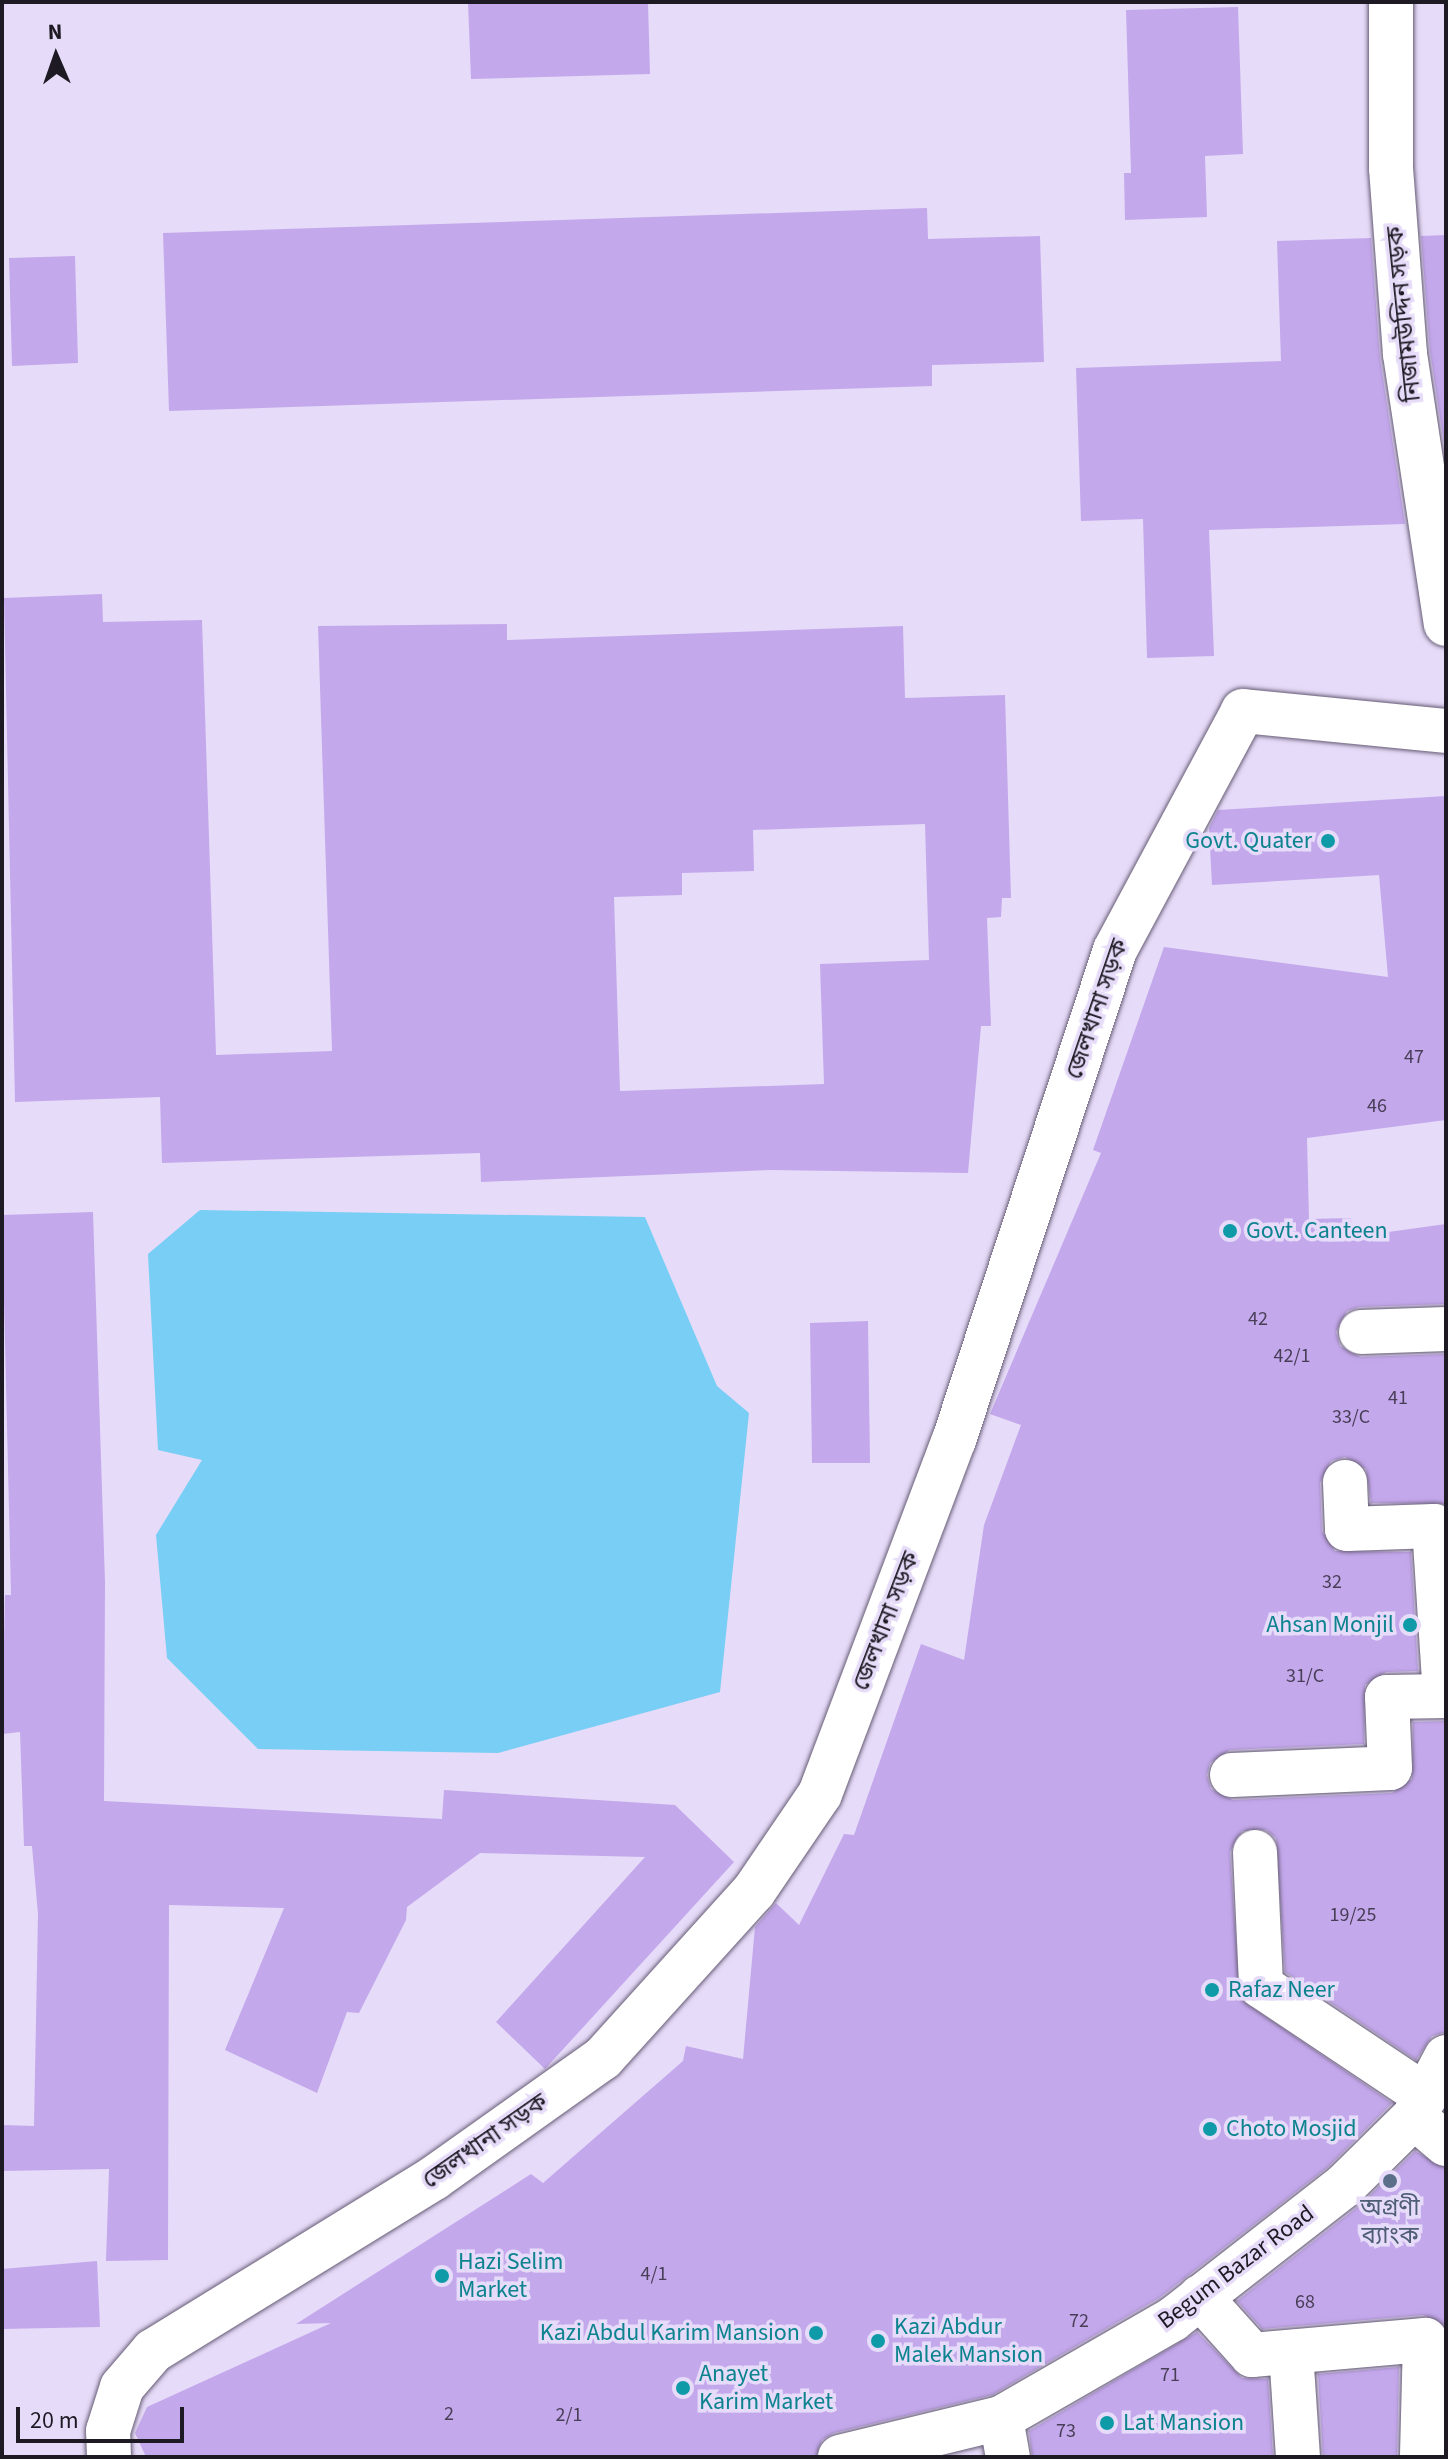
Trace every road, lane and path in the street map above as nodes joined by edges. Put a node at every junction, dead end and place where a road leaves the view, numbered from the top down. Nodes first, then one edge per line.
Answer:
1 (1391, 2) edge
2 (1446, 624) edge
3 (1446, 731) edge
4 (1446, 1329) edge
5 (1361, 1332) dead end
6 (1345, 1482) dead end
7 (1446, 1696) edge
8 (1232, 1775) dead end
9 (1255, 1852) dead end
10 (1446, 2057) edge
11 (1429, 2119) edge
12 (1200, 2297) junction
13 (1291, 2352) junction
14 (1004, 2437) edge
15 (109, 2457) edge
16 (840, 2457) edge
17 (1298, 2457) edge
18 (1422, 2457) edge

1 - 2 street, নিজামউদ্দিন সড়ক
3 - 15 street, জেলখানা সড়ক
4 - 5 street
6 - 7 street
7 - 8 street
9 - 11 street
10 - 11 street, Begum Bazar Road
11 - 12 street, Begum Bazar Road
12 - 13 street
12 - 14 street, Begum Bazar Road
13 - 17 street
13 - 18 street
14 - 16 street, Begum Bazar Road

